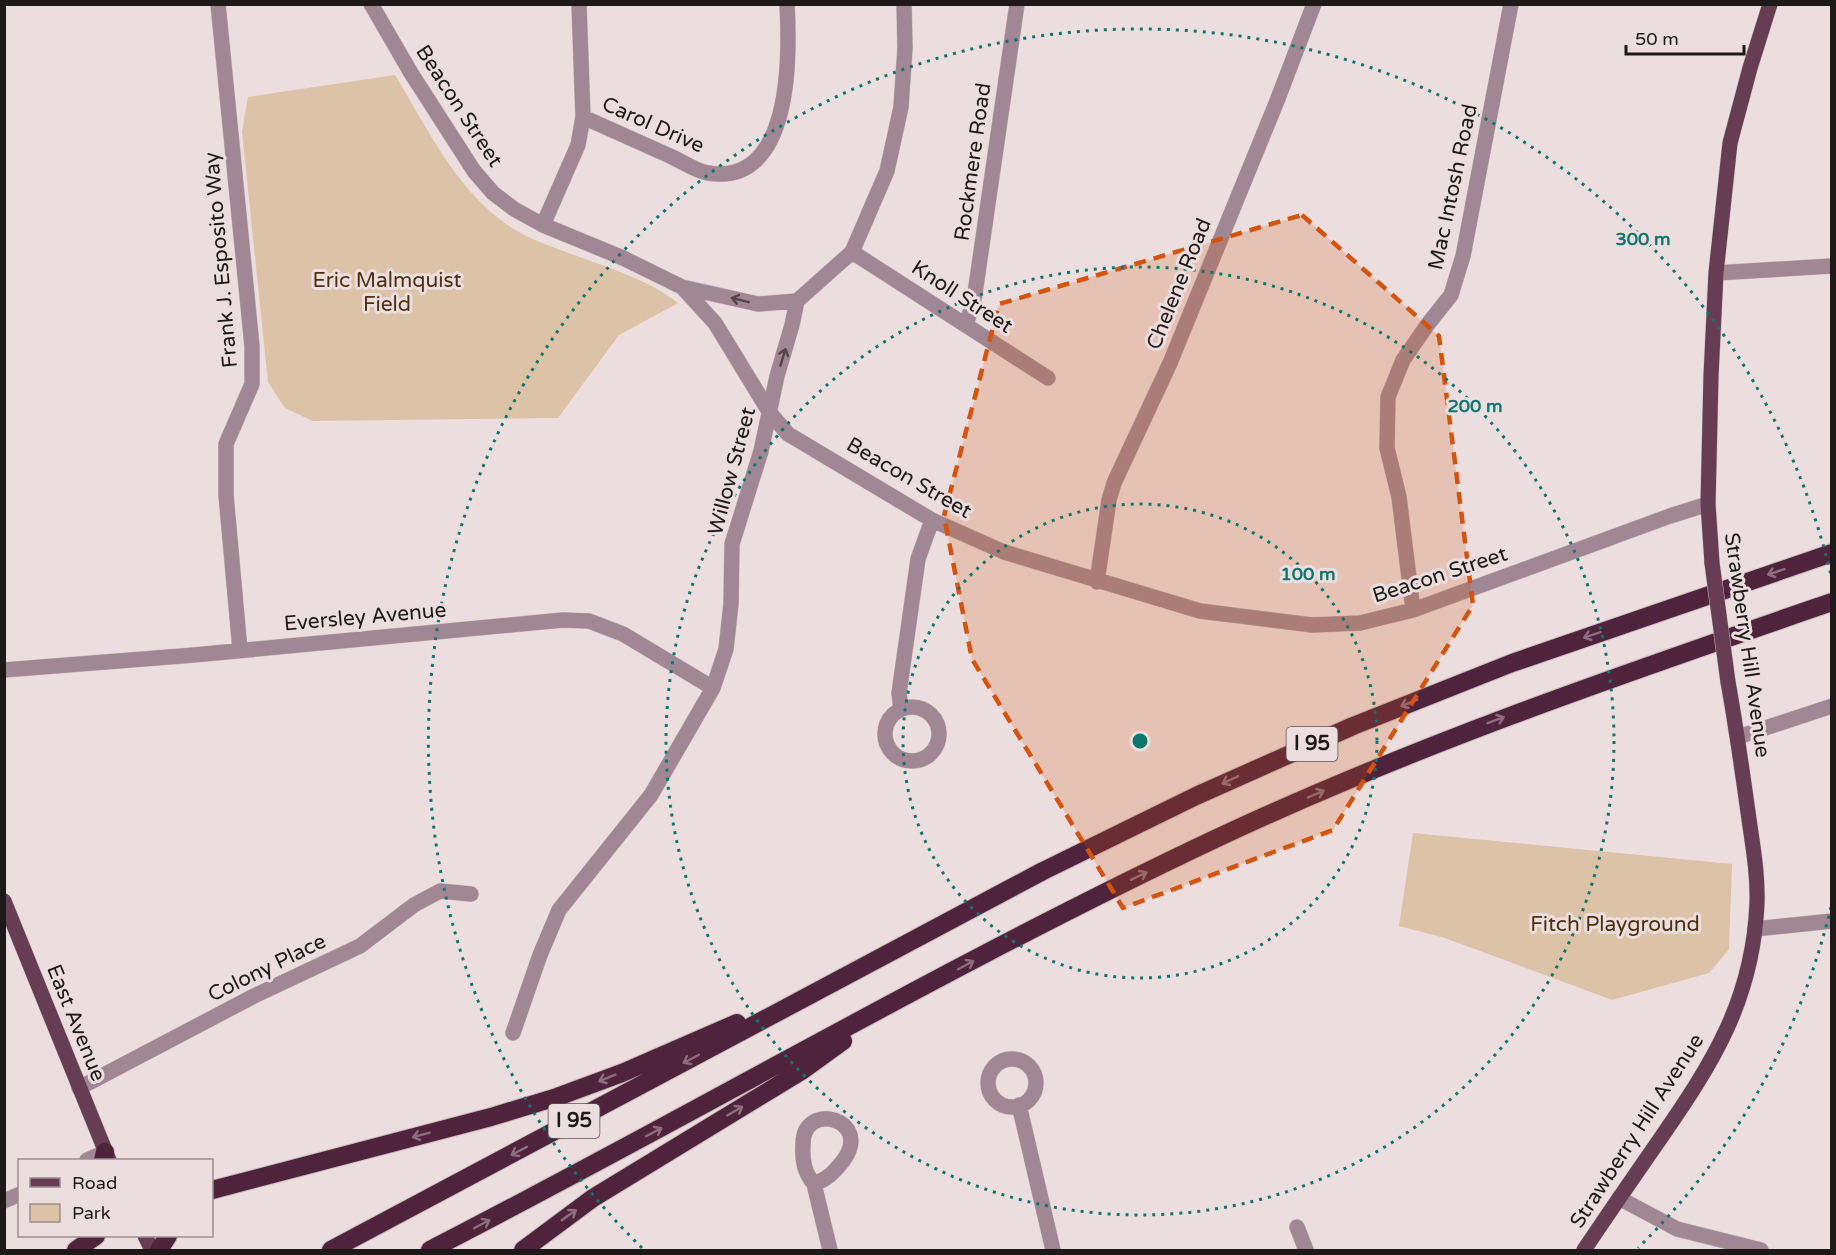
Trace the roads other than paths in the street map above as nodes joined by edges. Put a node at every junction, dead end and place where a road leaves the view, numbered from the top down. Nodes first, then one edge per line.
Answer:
1 (218, 4) edge
2 (371, 4) edge
3 (579, 4) edge
4 (787, 4) edge
5 (904, 4) edge
6 (1017, 4) edge
7 (1314, 4) edge
8 (1511, 4) edge
9 (1770, 4) edge
10 (583, 117) junction
11 (543, 225) junction
12 (852, 252) junction
13 (1832, 266) edge
14 (1716, 273) junction
15 (682, 287) junction
16 (797, 302) junction
17 (966, 325) junction
18 (1048, 378) dead end
19 (770, 413) junction
20 (1708, 504) junction
21 (932, 520) junction
22 (1832, 553) edge
23 (1097, 582) junction
24 (1832, 602) edge
25 (1413, 610) junction
26 (240, 650) junction
27 (4, 670) edge
28 (713, 688) junction
29 (1832, 706) edge
30 (901, 710) dead end
31 (1738, 737) junction
32 (471, 894) dead end
33 (4, 901) edge
34 (1832, 921) edge
35 (1755, 928) junction
36 (816, 992) junction
37 (914, 993) junction
38 (513, 1033) dead end
39 (79, 1088) junction
40 (1019, 1106) dead end
41 (106, 1158) edge
42 (284, 1171) junction
43 (814, 1184) dead end
44 (213, 1190) edge
45 (18, 1195) edge
46 (1619, 1198) junction
47 (4, 1201) edge
48 (213, 1202) edge
49 (1297, 1227) dead end
50 (78, 1237) edge
51 (95, 1237) edge
52 (145, 1237) edge
53 (167, 1237) edge
54 (69, 1251) edge
55 (76, 1251) edge
56 (152, 1251) edge
57 (159, 1251) edge
58 (331, 1251) edge
59 (430, 1251) edge
60 (523, 1251) edge
61 (830, 1251) edge
62 (1053, 1251) edge
63 (1306, 1251) edge
64 (1584, 1251) edge
65 (1761, 1251) edge

1 - 26 street, Frank J. Esposito Way
2 - 11 street, Beacon Street
3 - 10 street
4 - 10 street, Carol Drive
5 - 12 street
6 - 17 street, Rockmere Road
7 - 23 street, Chelene Road
8 - 25 street, Mac Intosh Road
9 - 14 main road, Strawberry Hill Avenue
10 - 11 street
11 - 15 street, Beacon Street
12 - 16 street
12 - 17 street, Knoll Street
13 - 14 street
14 - 20 main road, Strawberry Hill Avenue
16 -> 15 street
15 - 19 street, Beacon Street
19 -> 16 street, Willow Street
17 - 18 street, Knoll Street
19 - 21 street, Beacon Street
19 - 28 street, Willow Street
20 - 25 street, Beacon Street
20 - 31 main road, Strawberry Hill Avenue, bridge
21 - 23 street, Beacon Street
21 - 30 street
22 -> 36 highway, I 95
23 - 25 street, Beacon Street
37 -> 24 highway, I 95
26 - 27 street, Eversley Avenue
26 - 28 street, Eversley Avenue
28 - 38 street, Willow Street
29 - 31 street
31 - 35 main road, Strawberry Hill Avenue
32 - 39 street, Colony Place
33 - 39 main road, East Avenue
34 - 35 street
35 - 46 main road, Strawberry Hill Avenue
36 -> 42 highway
36 -> 58 highway, I 95
59 -> 37 highway, I 95
60 -> 37 highway
39 - 41 main road, East Avenue
40 - 62 street
42 - 44 highway
42 - 48 highway
43 - 61 street
45 - 47 street
46 - 64 main road, Strawberry Hill Avenue
46 - 65 street
49 - 63 street
50 - 54 highway
51 - 55 highway
52 - 56 main road
53 - 57 highway

